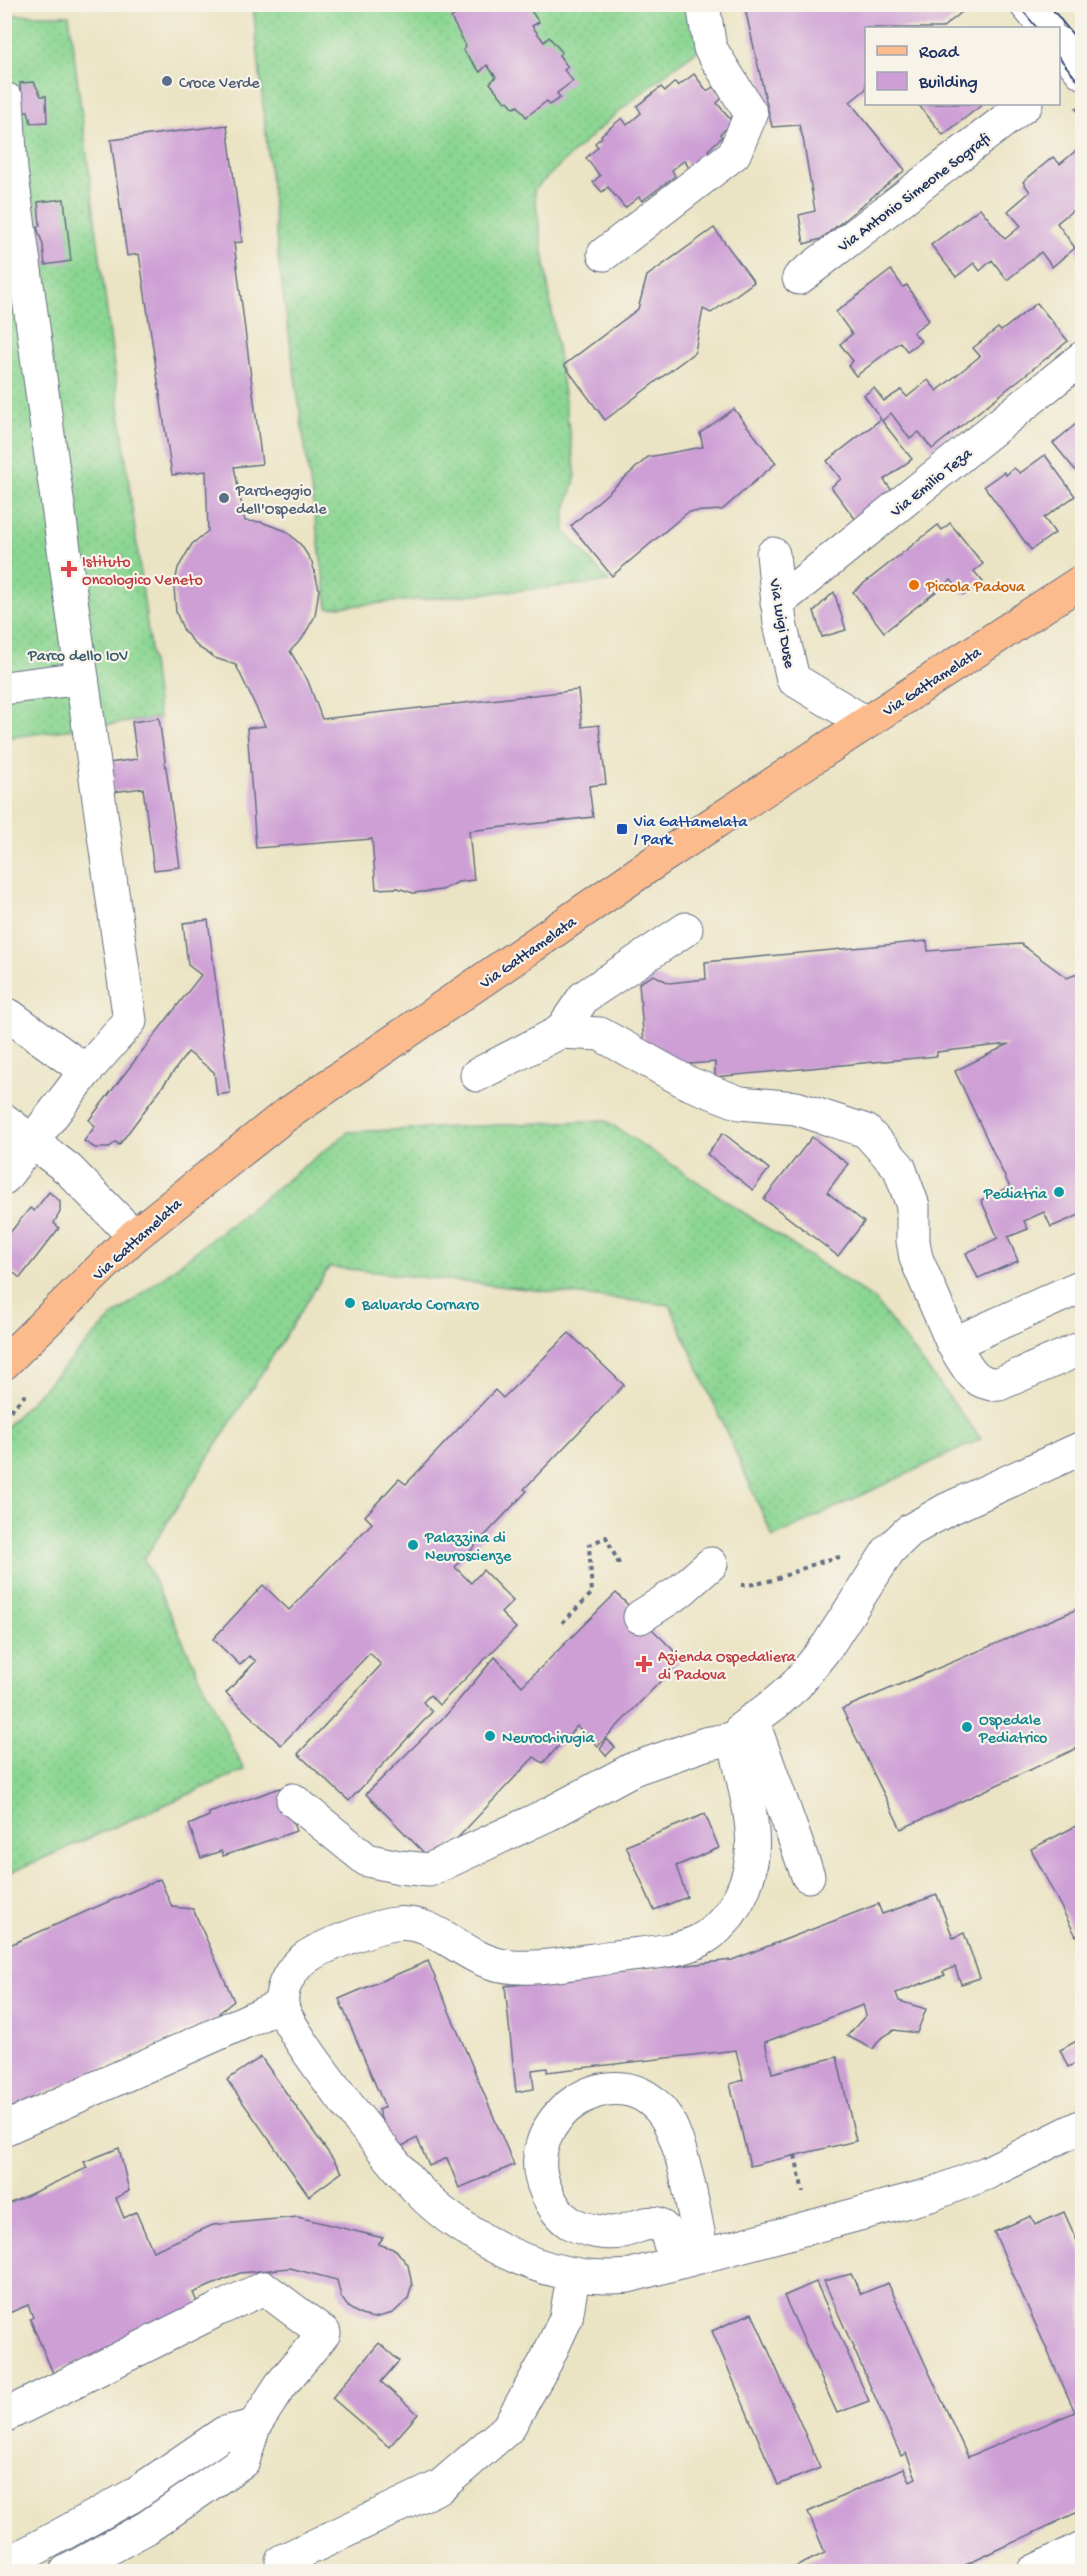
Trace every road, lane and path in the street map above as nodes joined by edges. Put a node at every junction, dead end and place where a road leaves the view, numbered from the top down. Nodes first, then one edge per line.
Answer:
1 (703, 4) edge
2 (1026, 4) edge
3 (1045, 27) edge
4 (4, 100) edge
5 (1025, 105) edge
6 (8, 174) edge
7 (604, 254) dead end
8 (799, 278) dead end
9 (1083, 358) edge
10 (773, 554) dead end
11 (1083, 581) edge
12 (777, 603) junction
13 (82, 678) junction
14 (4, 688) edge
15 (866, 723) junction
16 (686, 929) dead end
17 (4, 1022) edge
18 (560, 1032) junction
19 (86, 1071) junction
20 (477, 1075) dead end
21 (4, 1120) edge
22 (33, 1142) junction
23 (4, 1178) edge
24 (134, 1236) junction
25 (1083, 1286) edge
26 (953, 1344) junction
27 (1083, 1348) edge
28 (4, 1363) edge
29 (30, 1390) dead end
30 (4, 1417) edge
31 (1083, 1448) edge
32 (843, 1557) dead end
33 (711, 1564) dead end
34 (621, 1568) dead end
35 (737, 1585) dead end
36 (640, 1617) dead end
37 (562, 1623) dead end
38 (744, 1729) junction
39 (293, 1800) dead end
40 (808, 1876) dead end
41 (282, 2004) junction
42 (1083, 2127) edge
43 (4, 2129) edge
44 (689, 2260) junction
45 (573, 2276) junction
46 (4, 2416) edge
47 (254, 2426) junction
48 (1083, 2548) edge
49 (284, 2566) edge
50 (6, 2571) edge
51 (66, 2571) edge
52 (1033, 2571) edge

1 - 7 street
2 - 3 street
4 - 6 street
5 - 8 street, Via Antonio Simeone Sografi
6 - 13 street
9 - 12 street, Via Emilio Teza
10 - 12 street, Via Luigi Duse
11 - 15 main road, Via Gattamelata
12 - 15 street, Via Luigi Duse
13 - 14 street
13 - 19 street
15 - 24 main road, Via Gattamelata
16 - 18 street
17 - 19 street
18 - 20 street
18 - 26 street
19 - 22 street
21 - 22 street
22 - 23 street
22 - 24 street
24 - 28 main road, Via Gattamelata
25 - 26 street
26 - 27 street
29 - 30 path
31 - 38 street
32 - 35 path
33 - 36 street
34 - 37 path
38 - 39 street
38 - 40 street
38 - 41 street
41 - 43 street
41 - 45 street
42 - 44 street
44 - 44 street
44 - 45 street
45 - 49 street
46 - 47 street
47 - 50 street
47 - 51 street
48 - 52 street

